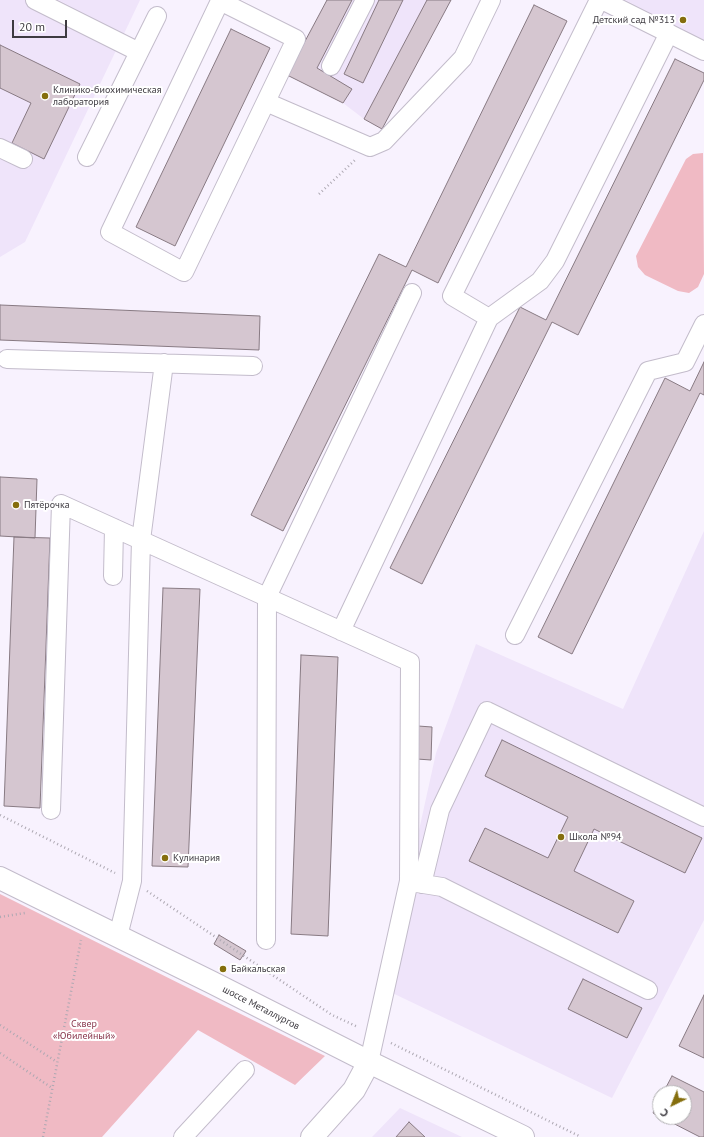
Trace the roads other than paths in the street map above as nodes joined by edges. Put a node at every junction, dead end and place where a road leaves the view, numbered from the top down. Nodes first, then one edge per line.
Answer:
1 (35, 0) edge
2 (365, 0) edge
3 (491, 0) edge
4 (600, 0) edge
5 (157, 16) dead end
6 (669, 33) junction
7 (704, 51) edge
8 (139, 52) junction
9 (331, 66) dead end
10 (266, 102) junction
11 (0, 148) edge
12 (87, 157) dead end
13 (23, 159) dead end
14 (412, 293) dead end
15 (489, 318) junction
16 (704, 324) edge
17 (7, 359) dead end
18 (164, 363) junction
19 (253, 366) dead end
20 (114, 528) junction
21 (141, 540) junction
22 (113, 576) dead end
23 (267, 597) junction
24 (341, 631) junction
25 (515, 635) dead end
26 (51, 810) dead end
27 (704, 817) edge
28 (0, 878) edge
29 (416, 882) junction
30 (118, 936) junction
31 (266, 940) dead end
32 (648, 990) dead end
33 (368, 1062) junction
34 (244, 1070) dead end
35 (183, 1137) edge
36 (312, 1137) edge
37 (524, 1137) edge

1 - 8 lane
2 - 9 lane
3 - 10 lane
4 - 6 lane
4 - 15 lane
5 - 8 lane
6 - 7 lane
6 - 15 lane
8 - 12 lane
10 - 10 lane
11 - 13 lane
14 - 23 lane
15 - 24 lane
16 - 25 lane
17 - 18 lane
18 - 19 lane
18 - 21 lane
20 - 21 lane
20 - 22 lane
20 - 26 lane
21 - 23 lane
21 - 30 lane
23 - 24 lane
23 - 31 lane
24 - 29 lane
27 - 29 lane
28 - 30 main road, шоссе Металлургов
29 - 32 lane
29 - 33 lane
30 - 33 main road, шоссе Металлургов
33 - 36 main road
33 - 37 main road, шоссе Металлургов
34 - 35 lane

